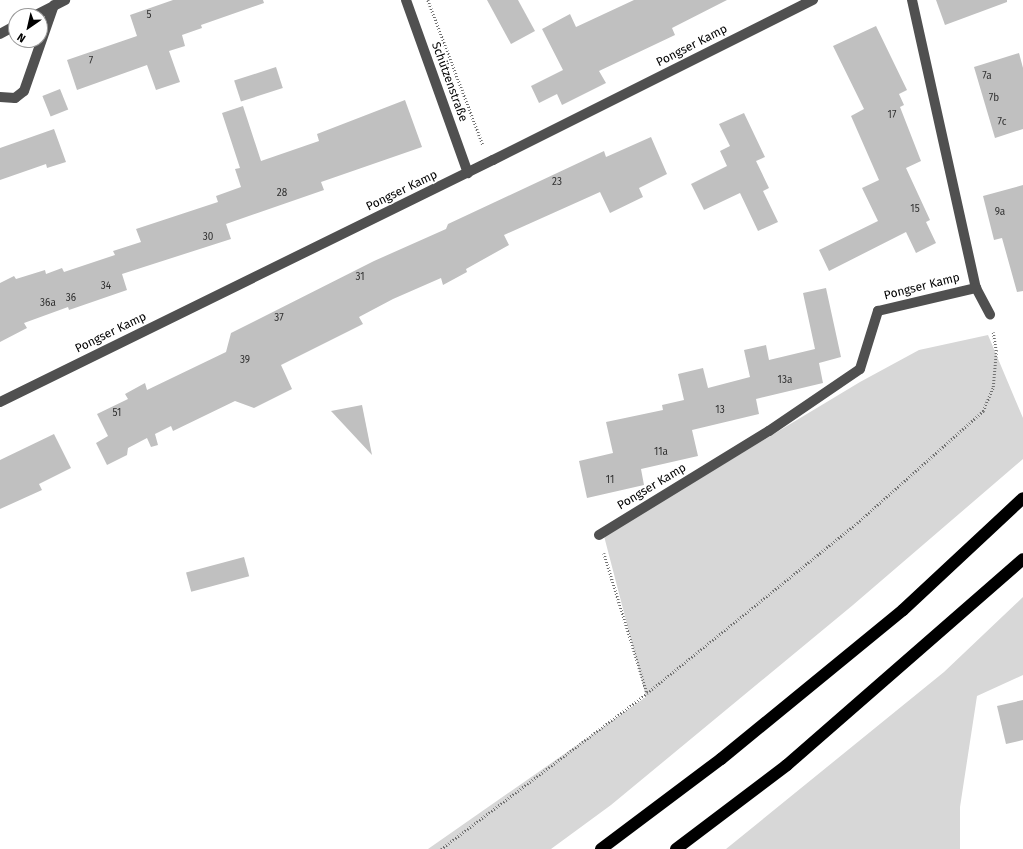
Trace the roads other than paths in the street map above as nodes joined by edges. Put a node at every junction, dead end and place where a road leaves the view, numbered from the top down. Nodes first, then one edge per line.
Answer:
1 (65, 0) edge
2 (406, 0) edge
3 (813, 0) edge
4 (912, 0) edge
5 (54, 5) junction
6 (48, 8) edge
7 (1, 99) edge
8 (468, 173) junction
9 (976, 288) junction
10 (990, 314) road end
11 (0, 402) edge
12 (1023, 498) edge
13 (599, 535) road end
14 (1023, 559) edge
15 (601, 849) edge
16 (676, 849) edge

1 - 5 street
2 - 8 street, Schützenstraße
3 - 8 street, Pongser Kamp
4 - 9 street, Pongser Kamp
5 - 6 street
5 - 7 street
8 - 11 street, Pongser Kamp
9 - 10 street
9 - 13 street, Pongser Kamp
12 - 15 highway
14 - 16 highway

